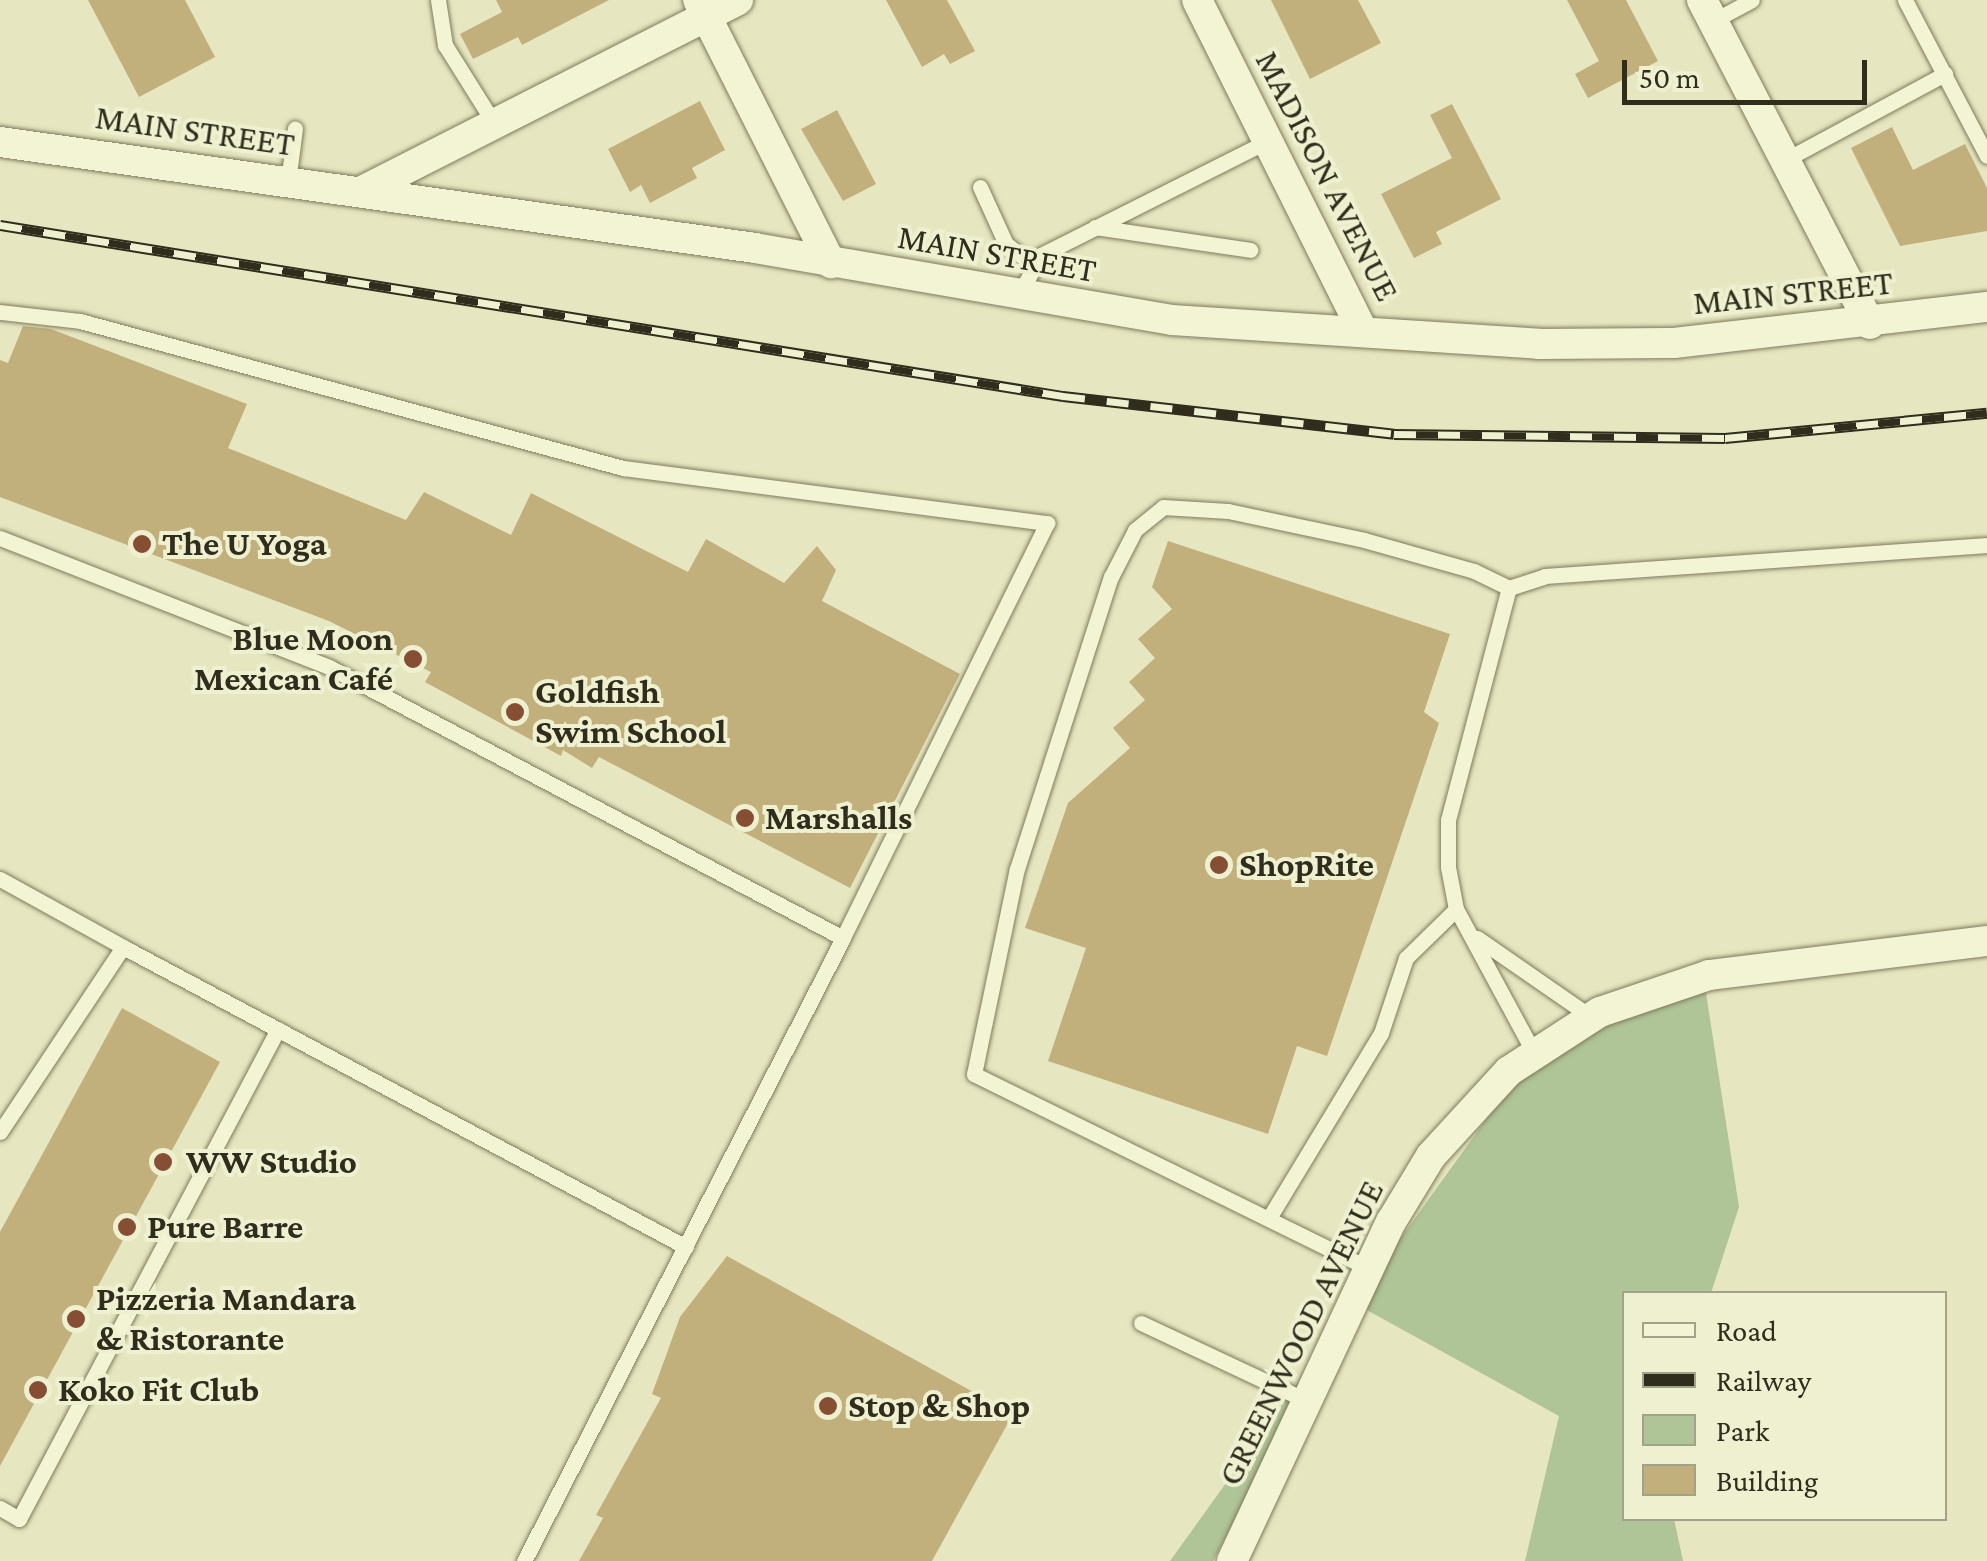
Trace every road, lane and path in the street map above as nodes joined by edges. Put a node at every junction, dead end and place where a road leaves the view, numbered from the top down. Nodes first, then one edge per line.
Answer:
1 (438, 0) edge
2 (738, 0) edge
3 (1197, 0) edge
4 (1752, 0) edge
5 (1905, 0) edge
6 (702, 8) edge
7 (1708, 10) edge
8 (1945, 74) junction
9 (494, 124) junction
10 (296, 128) dead end
11 (1268, 141) junction
12 (0, 142) edge
13 (1987, 156) edge
14 (1785, 160) junction
15 (288, 182) junction
16 (980, 187) dead end
17 (360, 192) junction
18 (1094, 226) junction
19 (1250, 250) dead end
20 (831, 263) junction
21 (1034, 266) junction
22 (1018, 297) junction
23 (1987, 307) edge
24 (0, 312) edge
25 (1870, 324) junction
26 (1363, 332) junction
27 (0, 538) edge
28 (1987, 545) edge
29 (1509, 588) junction
30 (0, 879) edge
31 (1456, 909) junction
32 (1474, 936) junction
33 (843, 938) junction
34 (1987, 941) edge
35 (123, 948) junction
36 (1591, 1017) junction
37 (278, 1029) junction
38 (1534, 1053) junction
39 (0, 1132) edge
40 (1270, 1218) junction
41 (686, 1247) junction
42 (1368, 1268) junction
43 (1140, 1323) dead end
44 (1303, 1399) junction
45 (0, 1508) edge
46 (524, 1561) edge
47 (1232, 1561) edge

1 - 9 lane
2 - 6 street
3 - 11 street, MADISON AVENUE
4 - 7 lane
5 - 8 lane
6 - 9 street
6 - 20 street
7 - 14 street
8 - 13 lane
8 - 14 lane
9 - 17 street
10 - 15 lane
11 - 18 lane
11 - 26 street, MADISON AVENUE
12 - 15 street, MAIN STREET
14 - 25 street
15 - 17 street, MAIN STREET
16 - 21 lane
17 - 20 street, MAIN STREET
18 - 19 lane
18 - 21 lane
20 - 22 street, MAIN STREET
21 - 22 lane
22 - 26 street, MAIN STREET
23 - 25 street, MAIN STREET
24 - 33 lane
25 - 26 street, MAIN STREET
27 - 33 lane
28 - 29 lane
29 - 31 lane
29 - 40 lane
30 - 35 lane
31 - 32 lane
31 - 40 lane
32 - 36 lane
32 - 38 lane
33 - 41 lane
34 - 36 street, GREENWOOD AVENUE
35 - 37 lane
35 - 39 lane
36 - 38 street, GREENWOOD AVENUE
37 - 41 lane
37 - 45 lane
38 - 42 street, GREENWOOD AVENUE
40 - 42 lane
41 - 46 lane
42 - 44 street, GREENWOOD AVENUE
43 - 44 lane
44 - 47 street, GREENWOOD AVENUE

